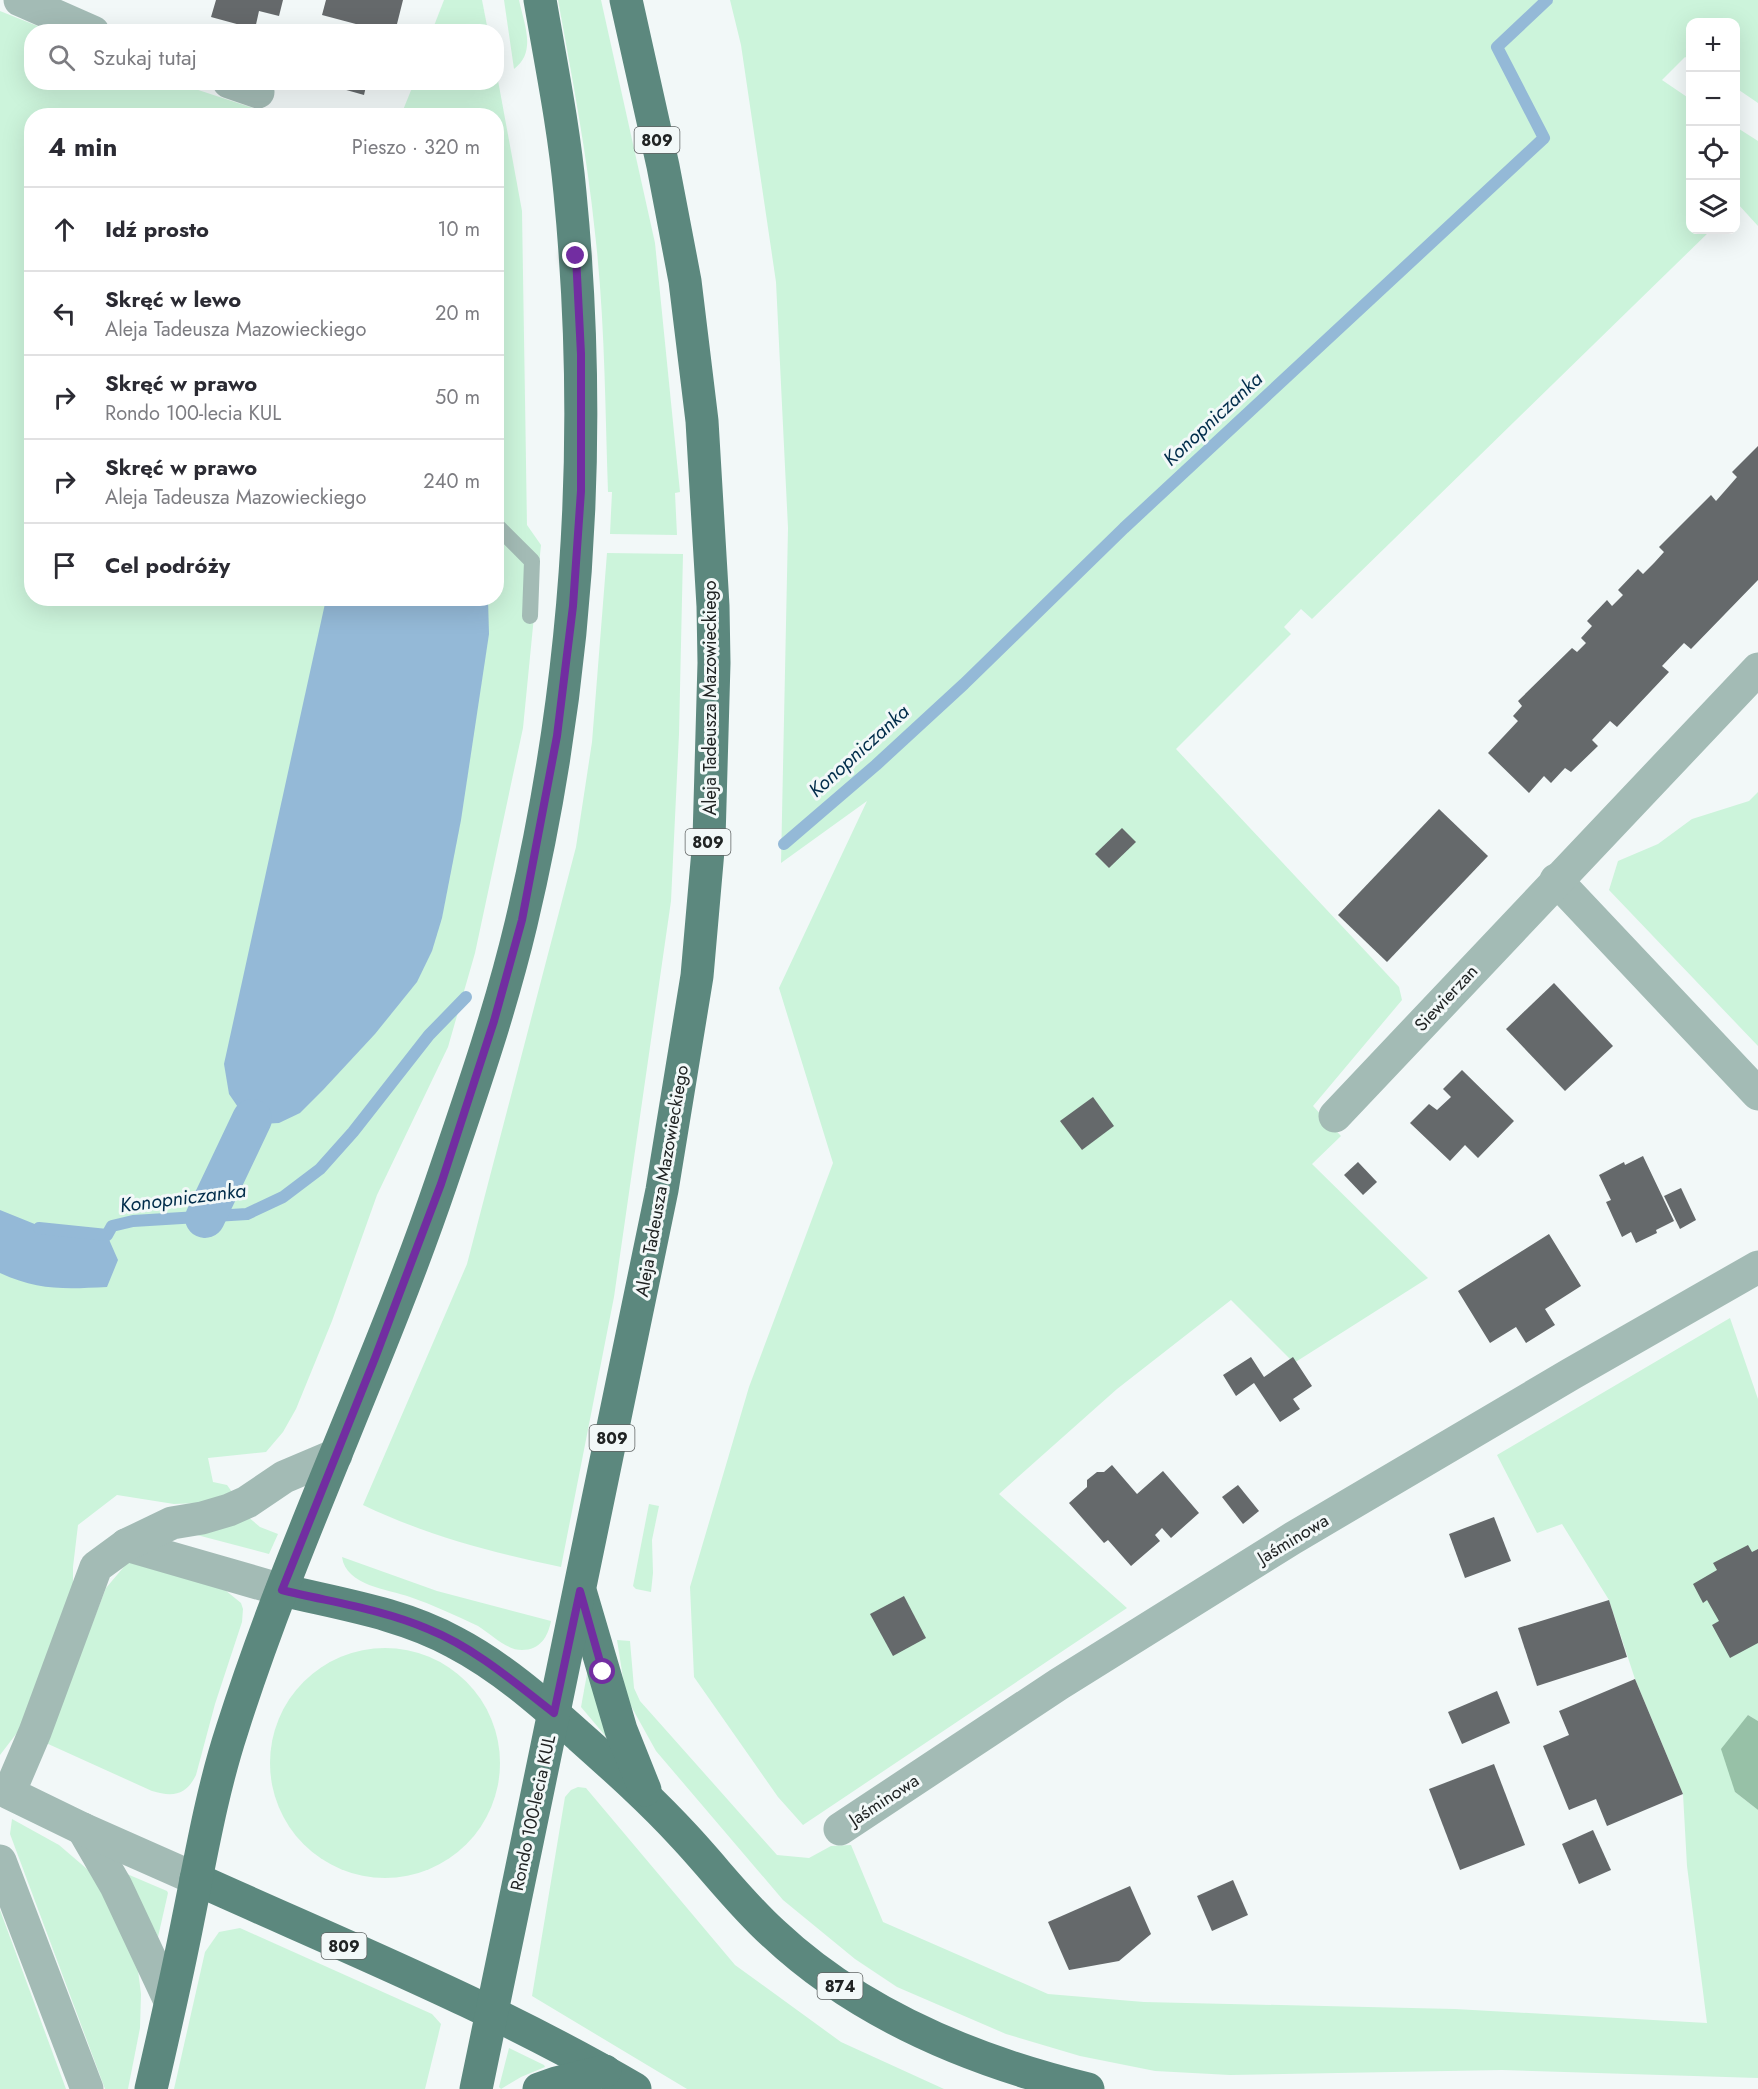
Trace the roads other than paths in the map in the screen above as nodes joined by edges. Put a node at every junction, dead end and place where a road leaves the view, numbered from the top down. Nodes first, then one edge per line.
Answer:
1 (20, 0) edge
2 (540, 0) edge
3 (626, 0) edge
4 (75, 24) edge
5 (504, 533) edge
6 (530, 616) dead end
7 (1758, 669) edge
8 (1556, 880) junction
9 (1758, 1094) edge
10 (1335, 1116) dead end
11 (1758, 1268) edge
12 (336, 1455) junction
13 (126, 1545) junction
14 (282, 1590) junction
15 (580, 1591) junction
16 (554, 1713) junction
17 (648, 1797) junction
18 (4, 1802) edge
19 (83, 1829) junction
20 (840, 1829) dead end
21 (0, 1861) edge
22 (196, 1879) junction
23 (170, 2001) junction
24 (491, 2012) junction
25 (605, 2072) junction
26 (87, 2089) edge
27 (151, 2089) edge
28 (476, 2089) edge
29 (539, 2089) edge
30 (635, 2089) edge
31 (1088, 2089) edge

1 - 4 street
2 - 12 main road
3 - 15 main road, Aleja Tadeusza Mazowieckiego / 809
5 - 6 lane
7 - 8 street, Siewierzan
8 - 9 street
8 - 10 street, Siewierzan
11 - 20 street, Jaśminowa
12 - 13 street
12 - 14 main road
13 - 14 street
13 - 18 street
14 - 16 main road, Rondo 100-lecia KUL
14 - 22 main road
15 - 16 main road, Aleja Tadeusza Mazowieckiego / 809
15 - 17 main road, 874
16 - 17 main road, 874
16 - 24 main road, Rondo 100-lecia KUL / 809
17 - 31 main road, 874
18 - 19 street
19 - 22 street
19 - 23 street
21 - 26 street
22 - 23 main road
22 - 24 main road, 809
23 - 27 main road
24 - 25 main road
24 - 28 main road, 809
25 - 29 main road
25 - 30 main road

